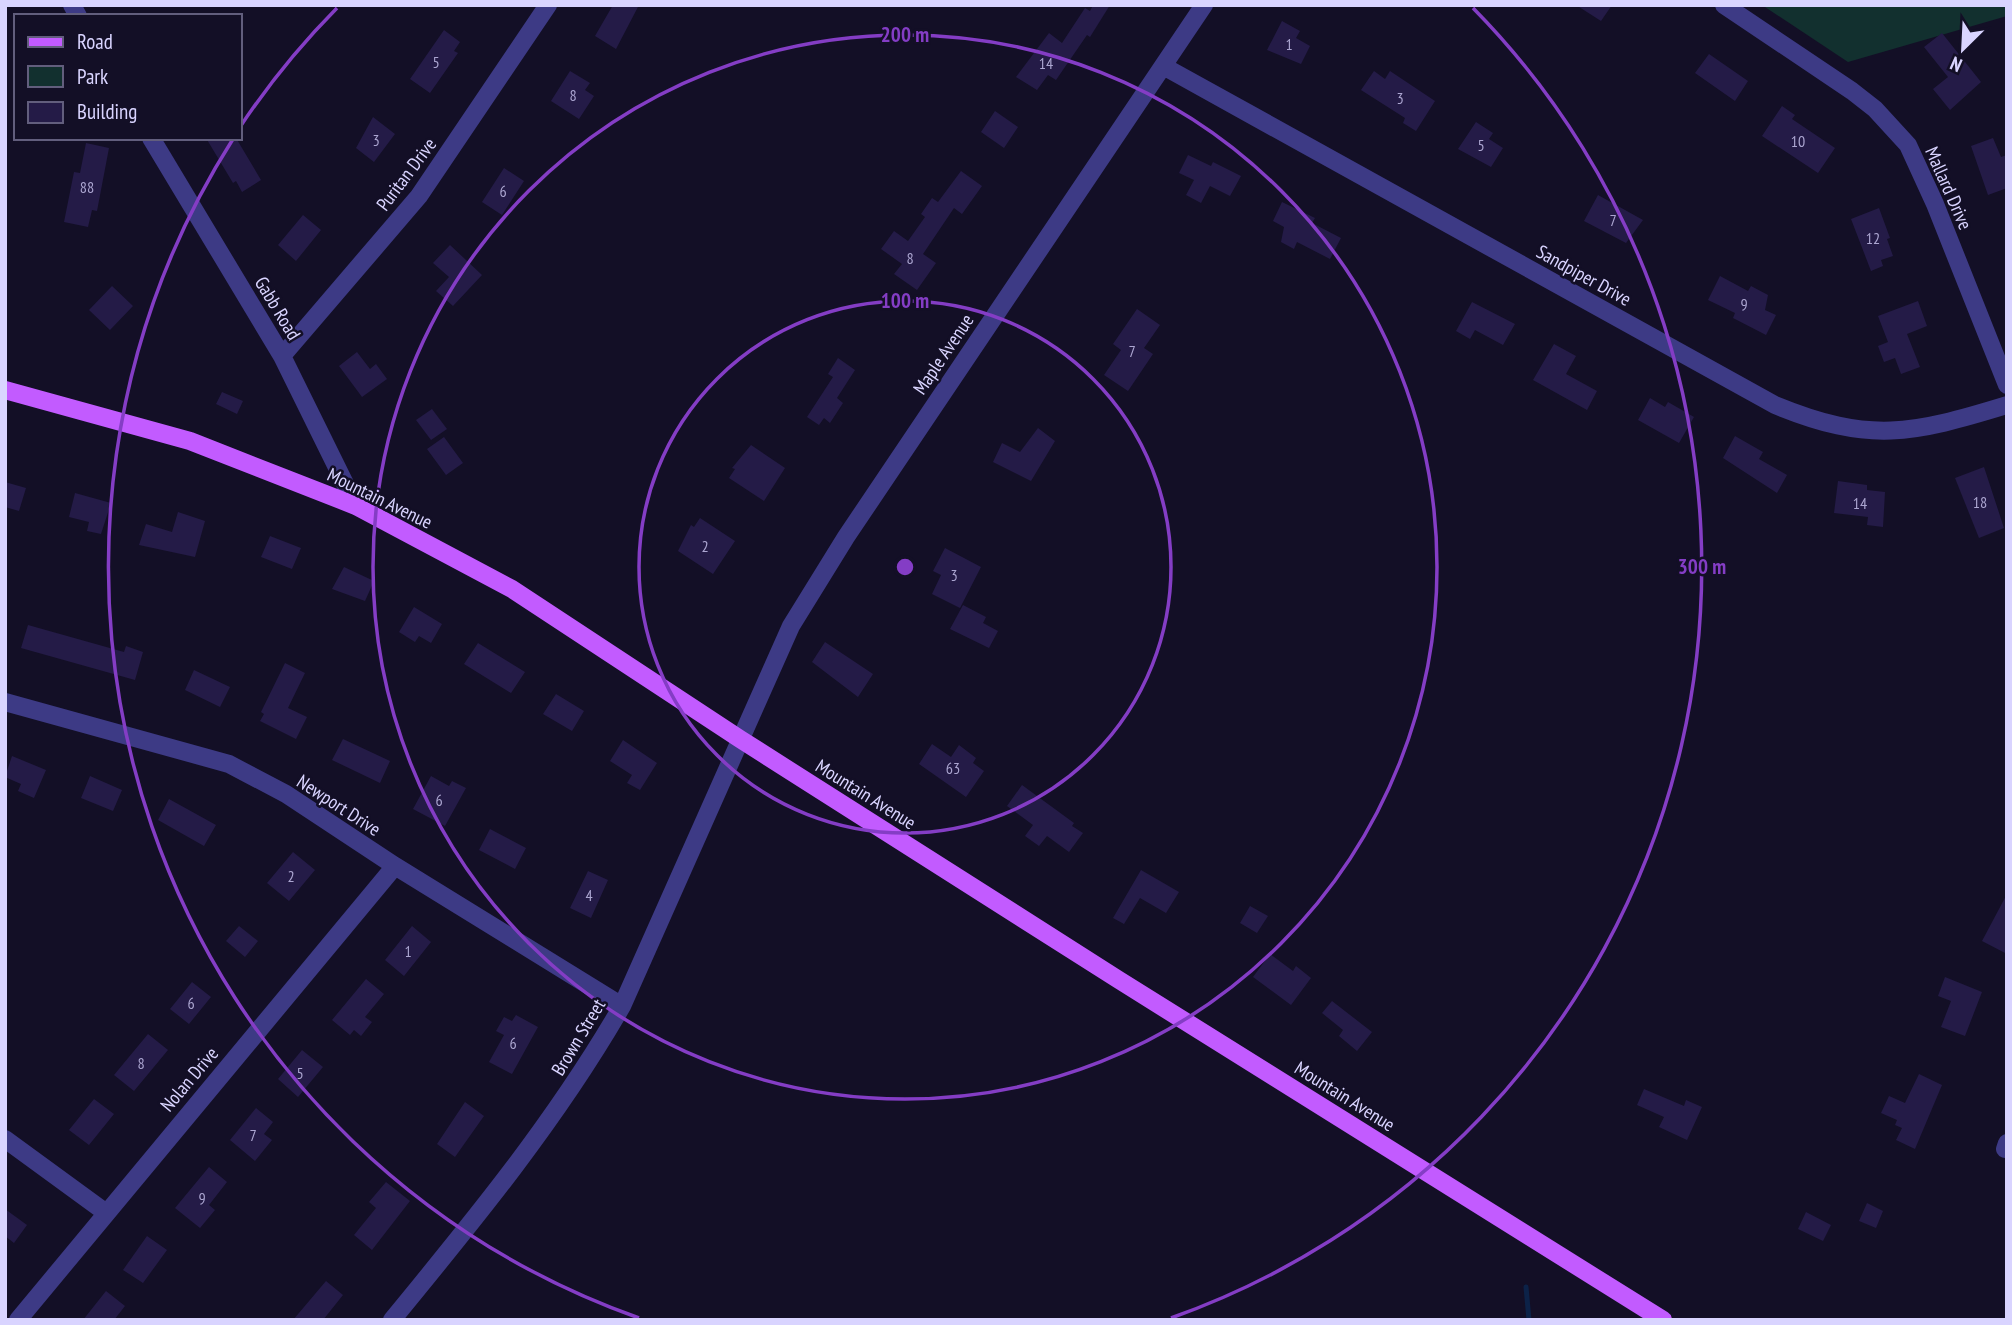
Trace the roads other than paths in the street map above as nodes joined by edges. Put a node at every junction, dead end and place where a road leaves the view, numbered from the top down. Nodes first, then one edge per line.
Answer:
1 (548, 5) edge
2 (1204, 5) edge
3 (1724, 5) edge
4 (1163, 66) junction
5 (152, 140) edge
6 (282, 356) junction
7 (2007, 385) edge
8 (5, 390) edge
9 (2007, 405) edge
10 (356, 506) junction
11 (5, 702) edge
12 (740, 739) junction
13 (395, 866) junction
14 (622, 1006) junction
15 (5, 1139) edge
16 (106, 1212) junction
17 (18, 1320) edge
18 (391, 1320) edge
19 (1663, 1320) edge

1 - 6 street, Puritan Drive
2 - 4 street, Maple Avenue
3 - 7 street, Mallard Drive
4 - 9 street, Sandpiper Drive
4 - 12 street, Maple Avenue
5 - 6 street, Gabb Road
6 - 10 street, Gabb Road
8 - 10 main road, Mountain Avenue
10 - 12 main road, Mountain Avenue
11 - 13 street, Newport Drive
12 - 14 street, Brown Street
12 - 19 main road, Mountain Avenue
13 - 14 street, Newport Drive
13 - 16 street, Nolan Drive
14 - 18 street, Brown Street
15 - 16 street
16 - 17 street, Nolan Drive

